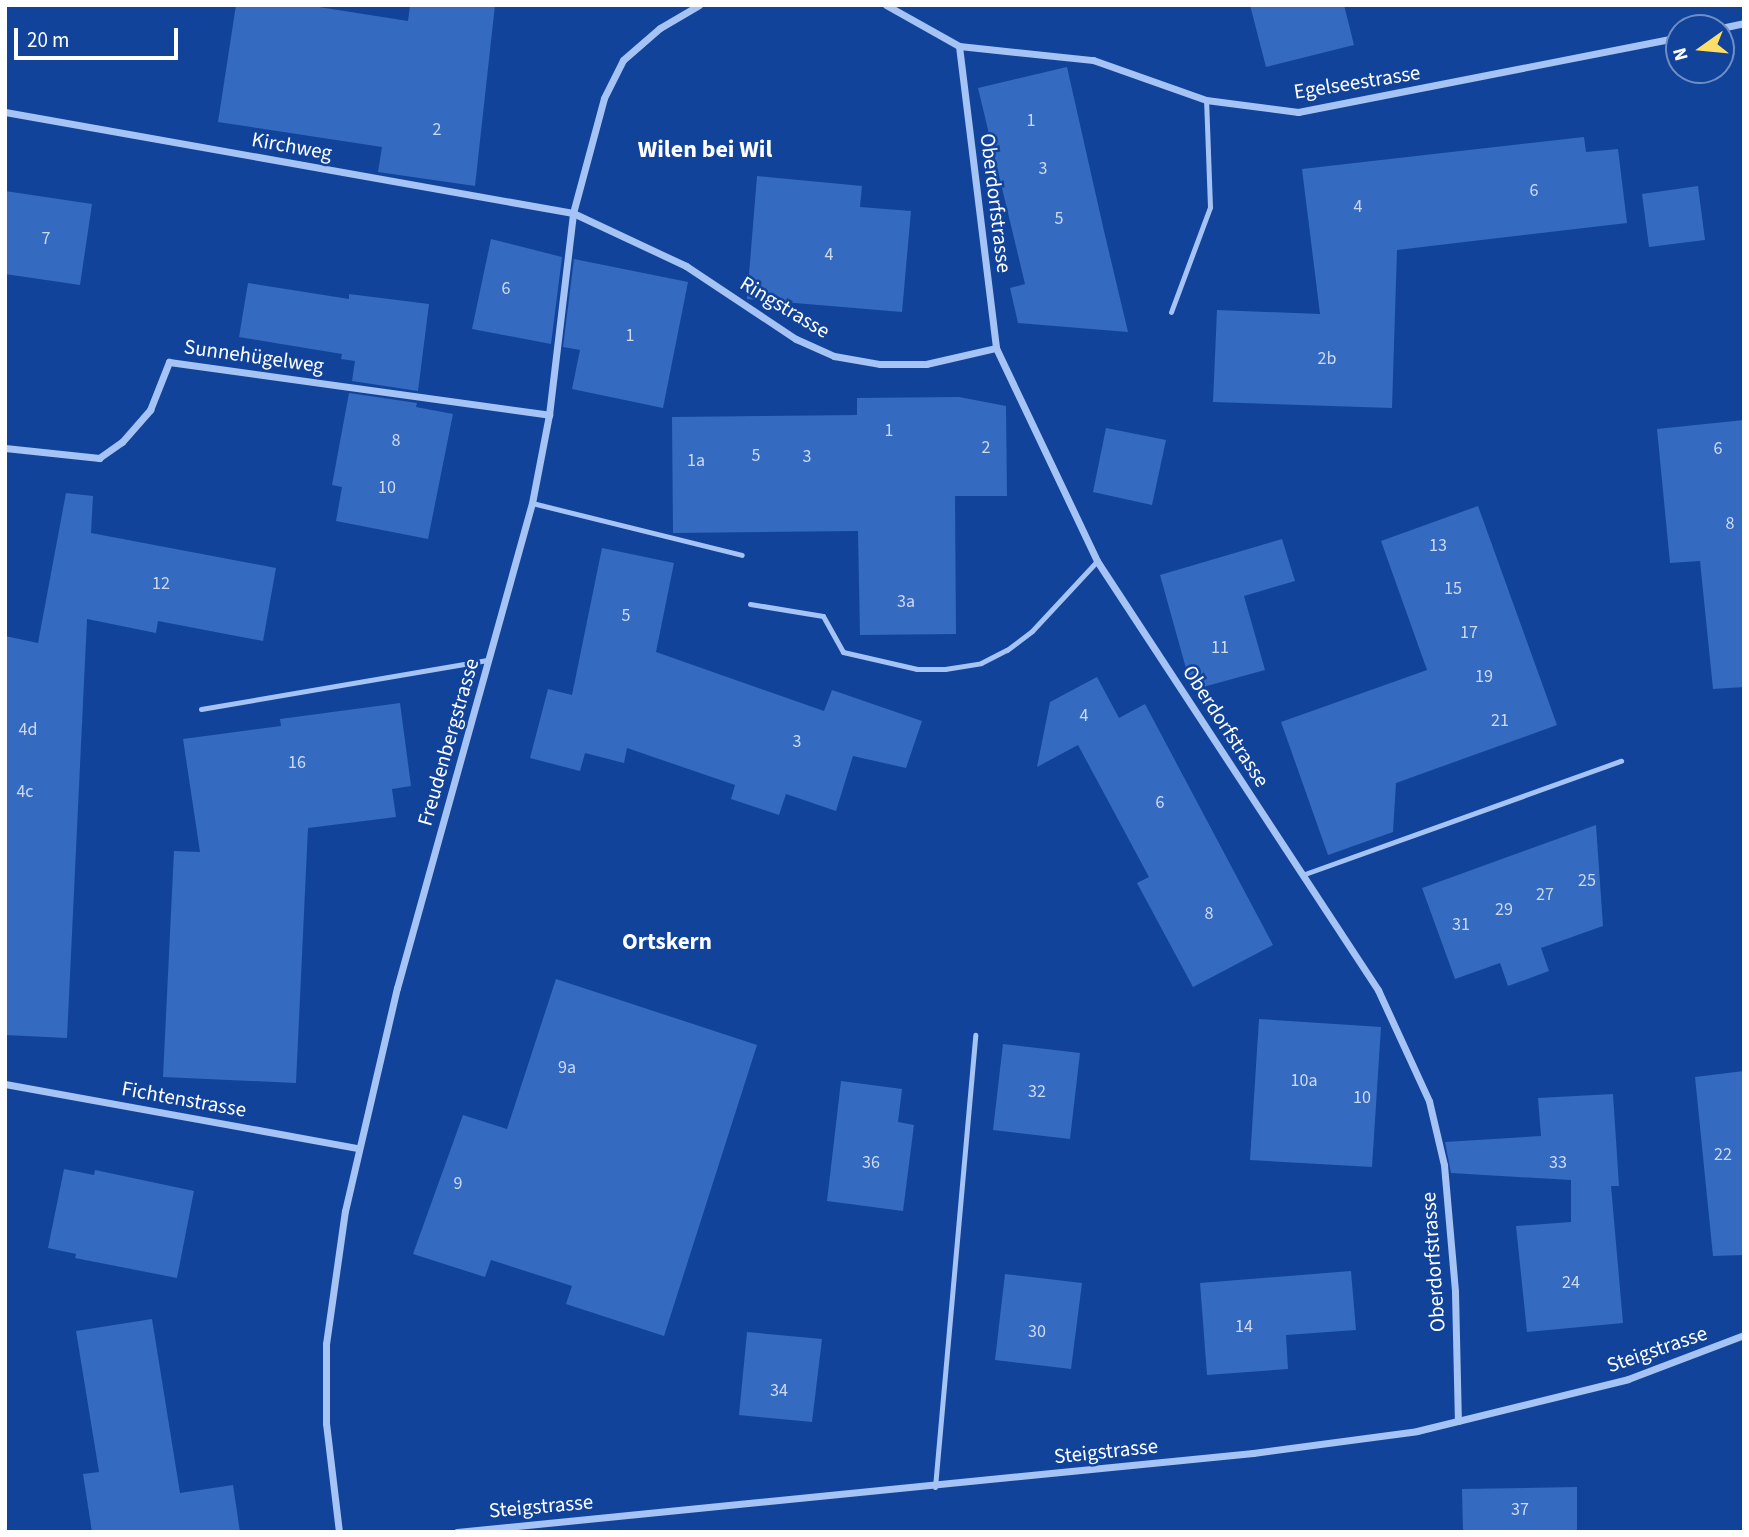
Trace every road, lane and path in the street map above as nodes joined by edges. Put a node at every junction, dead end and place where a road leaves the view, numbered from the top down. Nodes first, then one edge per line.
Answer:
1 (699, 5) edge
2 (886, 5) edge
3 (1665, 40) edge
4 (959, 46) junction
5 (1206, 100) junction
6 (5, 112) edge
7 (573, 213) junction
8 (1171, 312) dead end
9 (996, 348) junction
10 (549, 415) junction
11 (5, 448) edge
12 (532, 503) junction
13 (742, 555) dead end
14 (1097, 561) junction
15 (750, 604) dead end
16 (489, 660) junction
17 (201, 709) dead end
18 (1621, 761) dead end
19 (1302, 875) junction
20 (975, 1035) dead end
21 (5, 1084) edge
22 (356, 1148) junction
23 (1744, 1335) edge
24 (1458, 1421) junction
25 (935, 1487) junction
26 (339, 1532) edge
27 (457, 1532) edge

1 - 7 street, Freudenbergstrasse
2 - 4 street, Egelseestrasse
3 - 5 street, Egelseestrasse
4 - 5 street, Egelseestrasse
4 - 9 street, Oberdorfstrasse
5 - 8 lane
6 - 7 street, Kirchweg
7 - 9 street, Ringstrasse
7 - 10 street, Freudenbergstrasse
9 - 14 street, Oberdorfstrasse
10 - 11 street, Sunnehügelweg
10 - 12 street, Freudenbergstrasse
12 - 13 lane
12 - 16 street, Freudenbergstrasse
14 - 15 lane
14 - 19 street, Oberdorfstrasse
16 - 17 lane
16 - 22 street, Freudenbergstrasse
18 - 19 lane
19 - 24 street, Oberdorfstrasse
20 - 25 lane
21 - 22 street, Fichtenstrasse
22 - 26 street, Freudenbergstrasse
23 - 24 street, Steigstrasse
24 - 25 street, Steigstrasse
25 - 27 street, Steigstrasse

